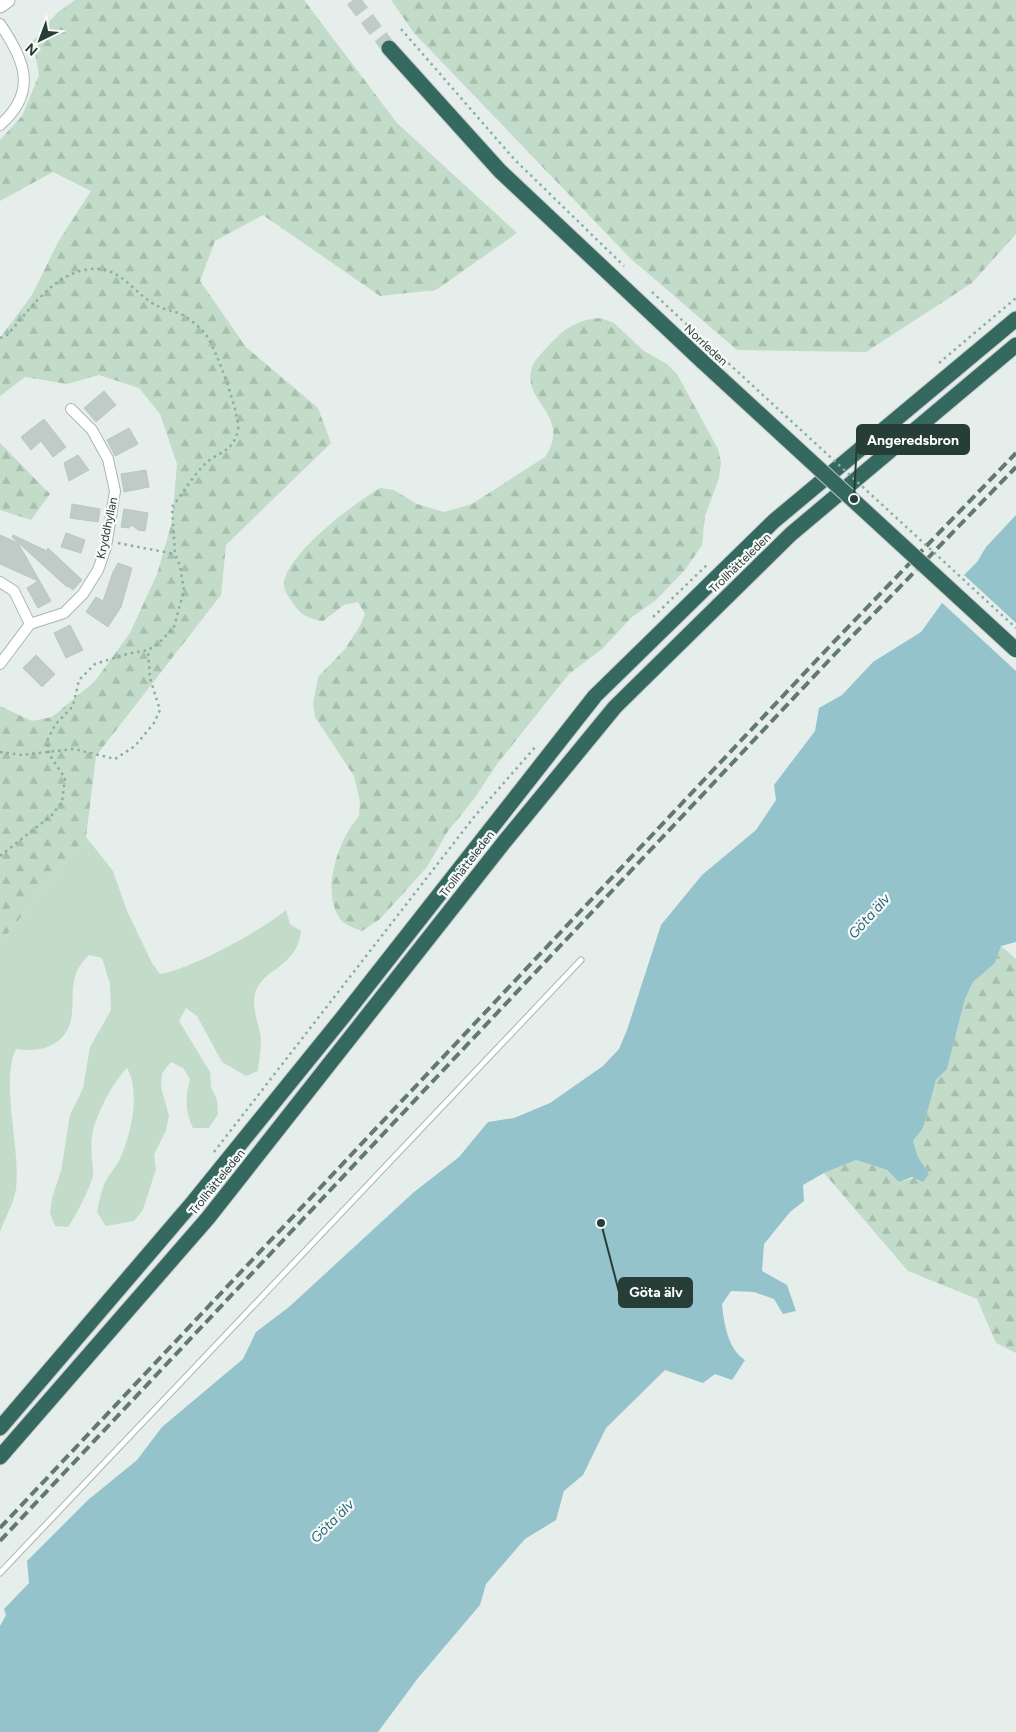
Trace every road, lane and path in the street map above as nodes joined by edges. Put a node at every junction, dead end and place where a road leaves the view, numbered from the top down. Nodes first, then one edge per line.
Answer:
1 (7, 0) edge
2 (0, 5) edge
3 (0, 24) edge
4 (401, 29) dead end
5 (389, 48) tunnel mouth
6 (0, 124) edge
7 (625, 267) dead end
8 (646, 287) dead end
9 (1016, 319) edge
10 (0, 338) edge
11 (1016, 345) edge
12 (71, 409) dead end
13 (107, 540) junction
14 (175, 554) junction
15 (0, 582) edge
16 (30, 624) junction
17 (1016, 628) edge
18 (148, 650) junction
19 (1016, 650) edge
20 (0, 664) edge
21 (48, 751) junction
22 (0, 752) edge
23 (0, 856) edge
24 (581, 960) dead end
25 (0, 1428) edge
26 (0, 1457) edge
27 (0, 1573) edge

1 - 2 street
3 - 6 street
4 - 7 path
5 - 19 highway, Norrleden, bridge
8 - 17 path, bridge
9 - 25 highway, Trollhätteleden
10 - 14 path
11 - 26 highway, Trollhätteleden
12 - 13 street, Kryddhyllan
13 - 14 path
13 - 16 street, Kryddhyllan
14 - 18 path
15 - 16 street
16 - 20 street
18 - 21 path
18 - 21 path
21 - 22 path
21 - 23 path
24 - 27 lane

